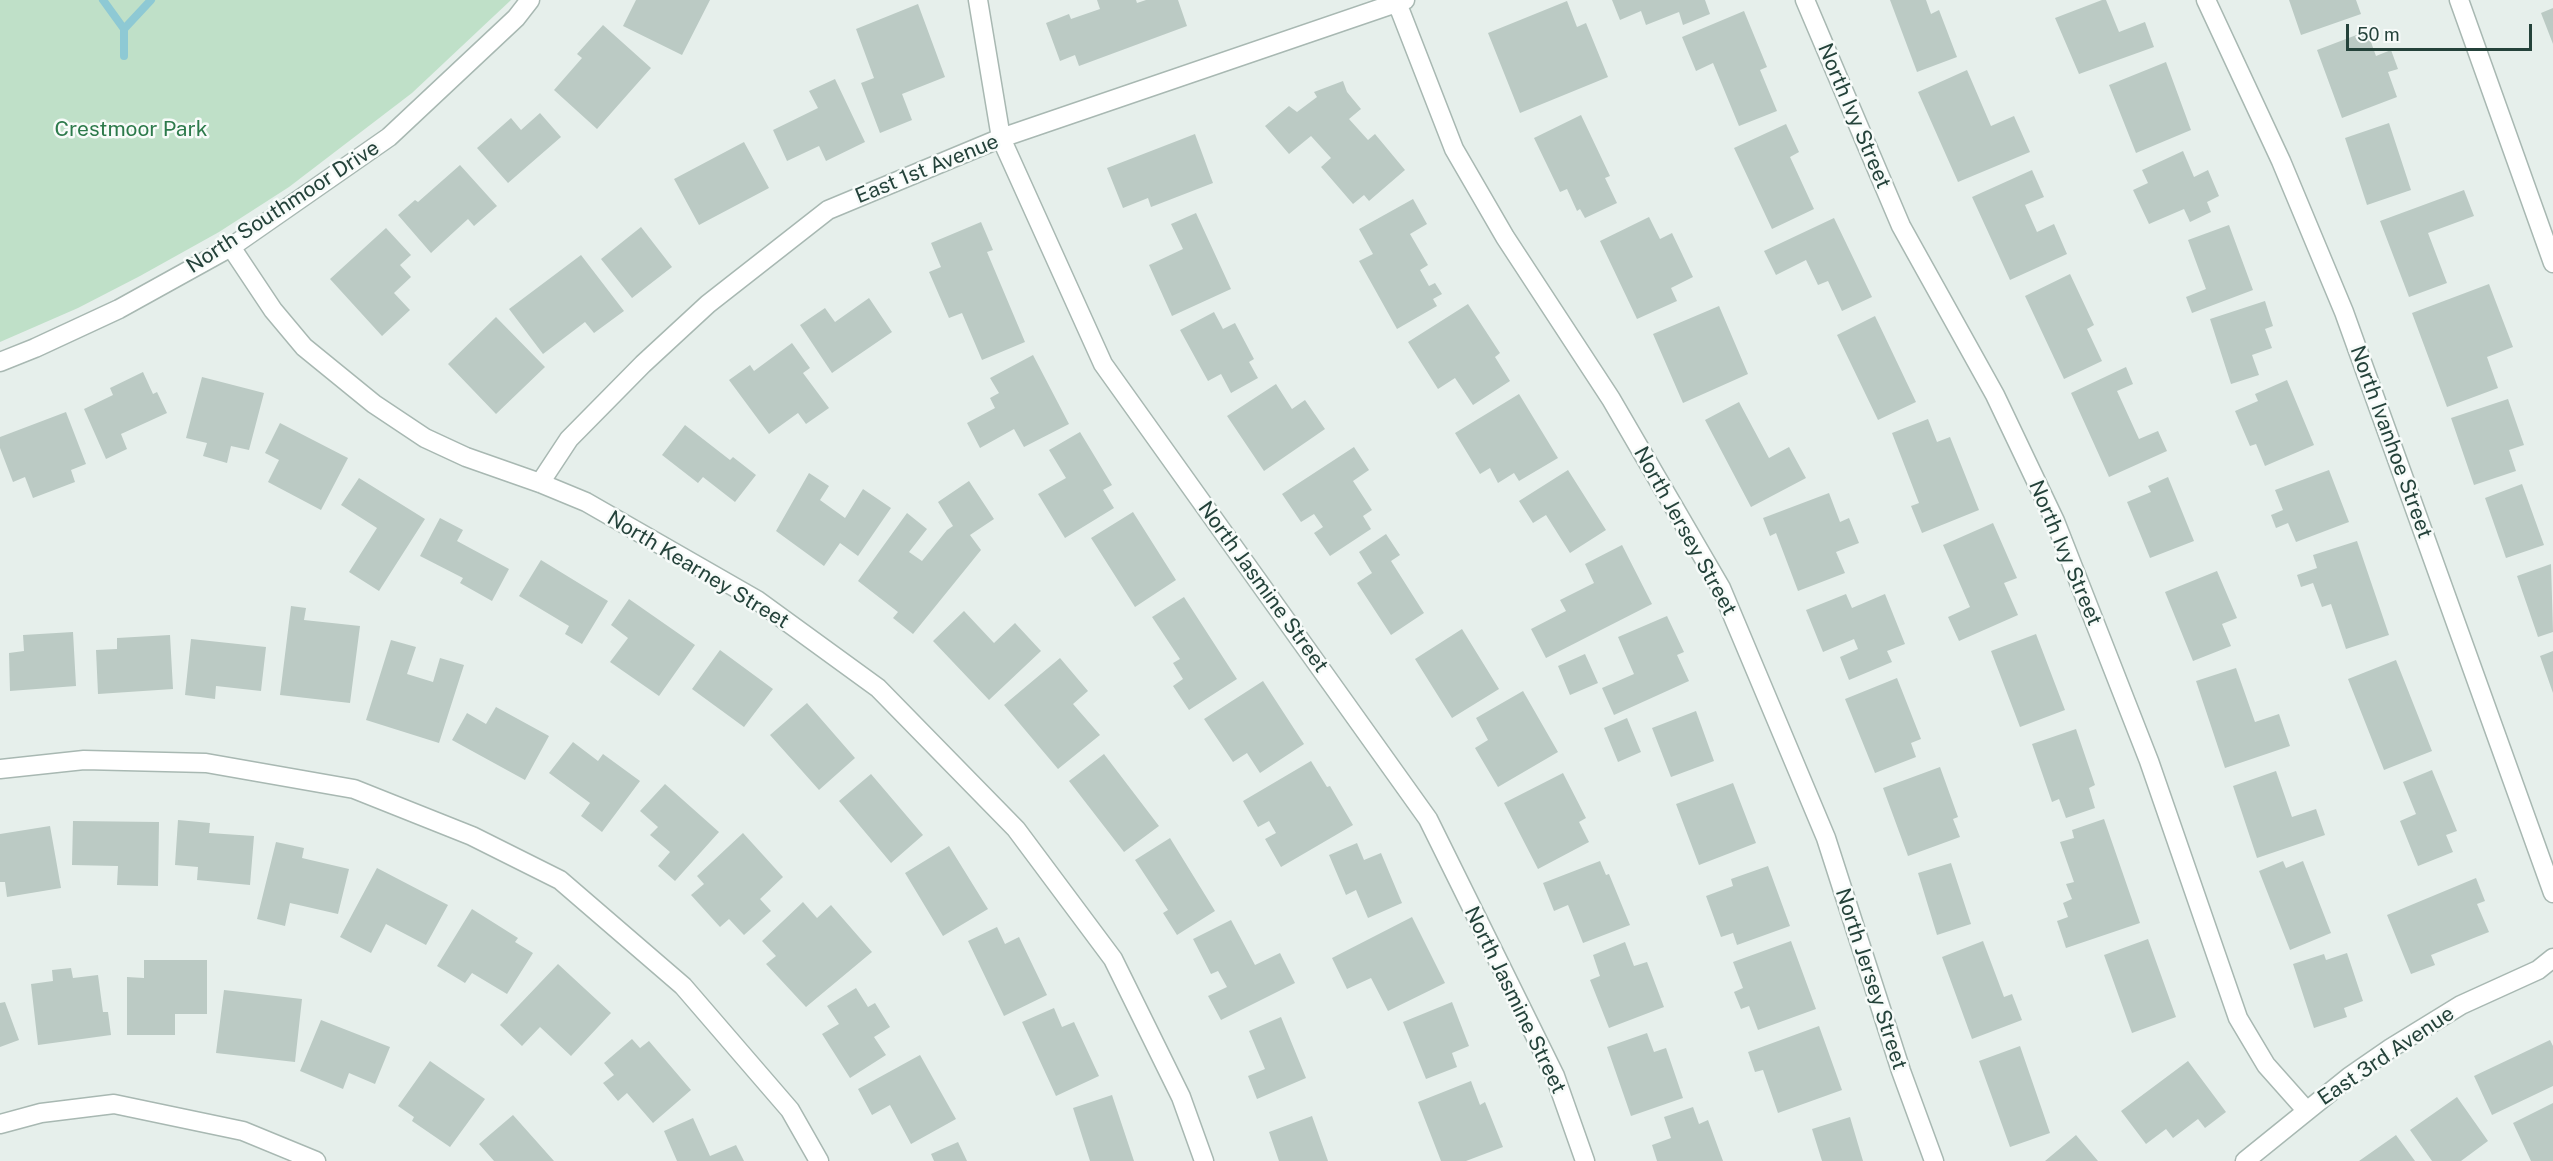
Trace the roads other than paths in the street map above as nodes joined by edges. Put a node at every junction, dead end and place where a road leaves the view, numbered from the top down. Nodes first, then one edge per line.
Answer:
1 (530, 0) edge
2 (978, 0) edge
3 (1805, 0) edge
4 (2206, 0) edge
5 (2459, 0) edge
6 (1399, 1) edge
7 (1001, 138) junction
8 (231, 247) junction
9 (2553, 263) edge
10 (0, 362) edge
11 (540, 483) junction
12 (0, 769) edge
13 (2553, 893) edge
14 (2553, 958) edge
15 (2546, 970) edge
16 (2307, 1110) junction
17 (0, 1124) edge
18 (316, 1161) edge
19 (819, 1161) edge
20 (1204, 1161) edge
21 (1585, 1161) edge
22 (1934, 1161) edge
23 (2245, 1161) edge

1 - 8 street, North Southmoor Drive
2 - 7 street, North Jasmine Street
3 - 16 street, North Ivy Street
4 - 13 street, North Ivanhoe Street
5 - 9 street
6 - 7 street, East 1st Avenue
6 - 22 street, North Jersey Street
7 - 11 street, East 1st Avenue
7 - 21 street, North Jasmine Street
8 - 10 street, North Southmoor Drive
8 - 11 street, North Kearney Street
11 - 20 street, North Kearney Street
12 - 19 street
14 - 15 street, East 3rd Avenue
15 - 16 street, East 3rd Avenue
16 - 23 street, East 3rd Avenue
17 - 18 street

